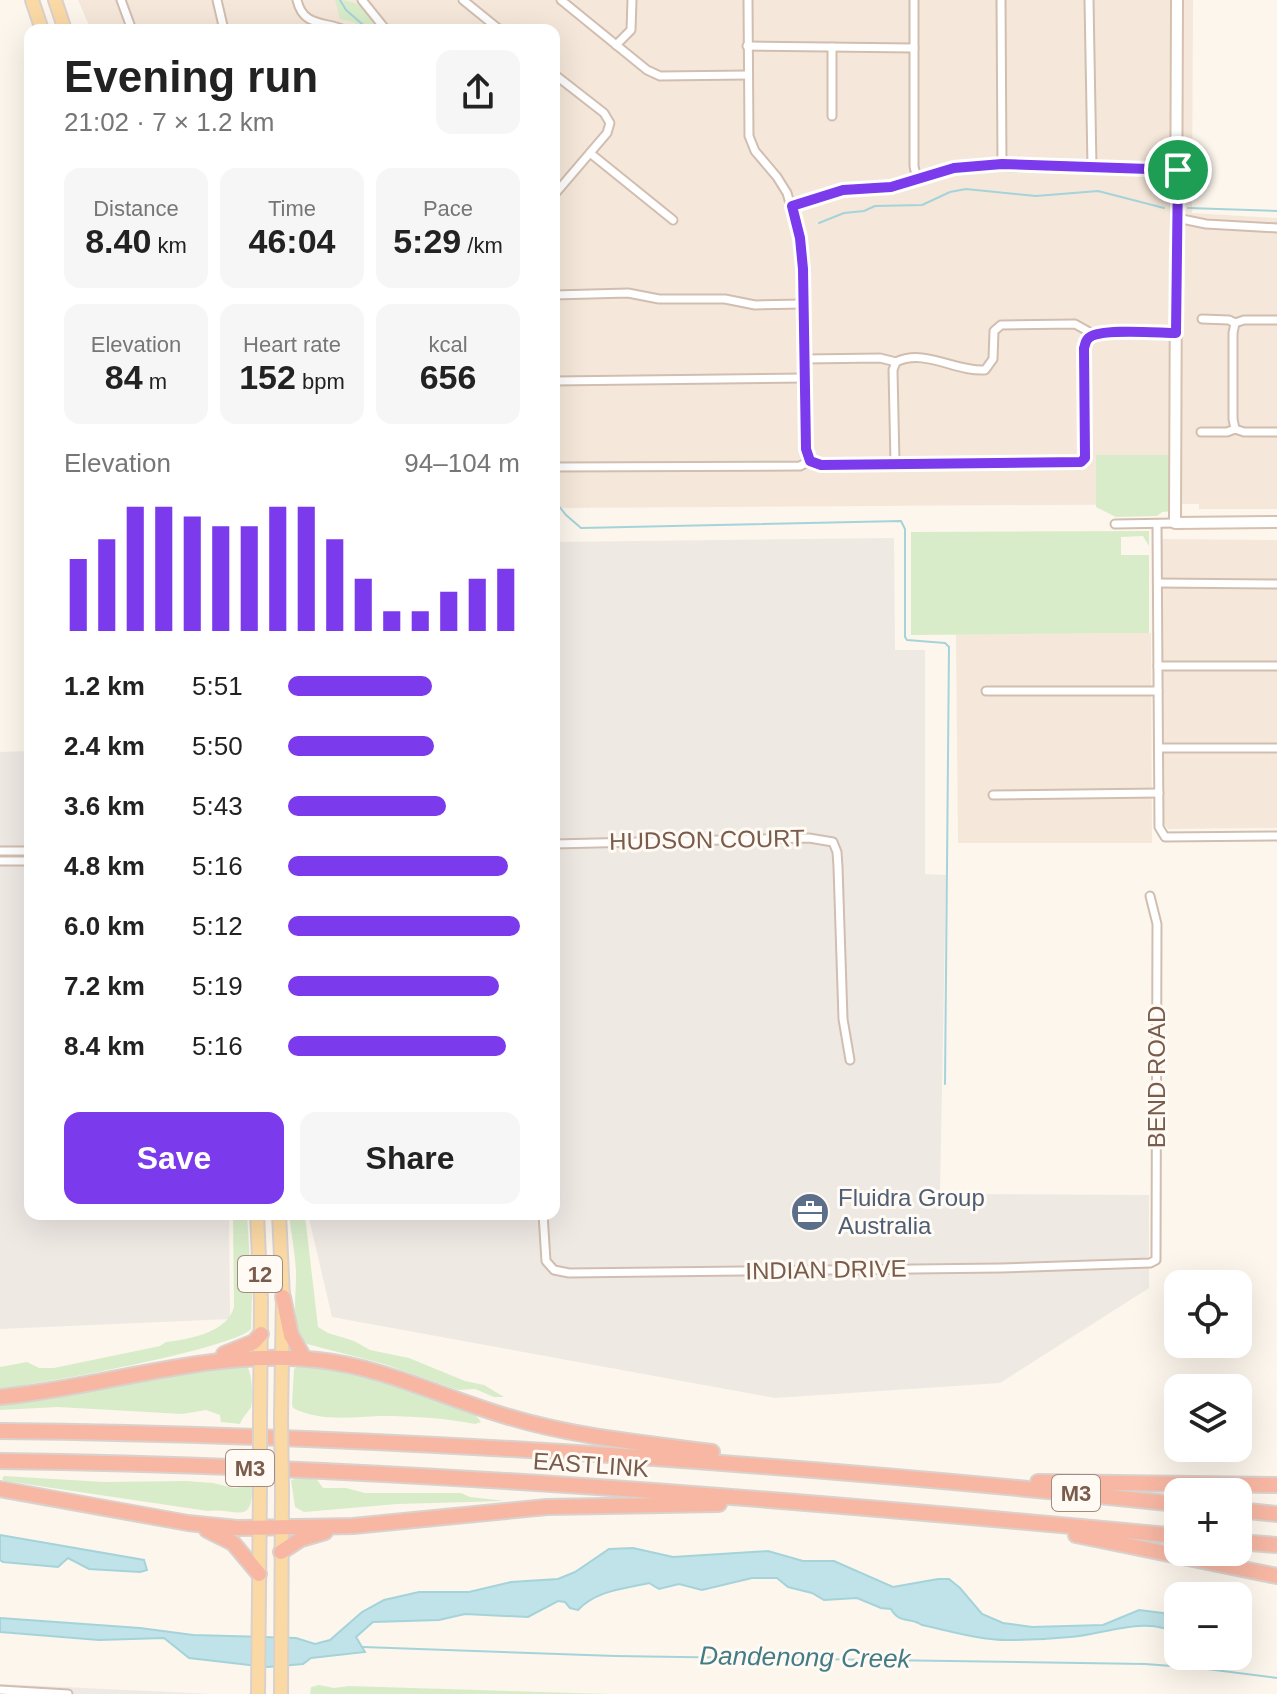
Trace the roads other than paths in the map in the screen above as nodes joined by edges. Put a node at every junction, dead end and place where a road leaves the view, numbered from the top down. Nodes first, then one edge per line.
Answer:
1 (32, 0) edge
2 (55, 0) edge
3 (121, 0) edge
4 (217, 0) edge
5 (297, 0) edge
6 (362, 0) edge
7 (463, 0) edge
8 (561, 0) edge
9 (632, 0) edge
10 (748, 0) edge
11 (914, 0) edge
12 (1001, 0) edge
13 (1089, 0) edge
14 (1177, 0) edge
15 (40, 24) edge
16 (63, 24) edge
17 (130, 24) edge
18 (223, 24) edge
19 (318, 24) edge
20 (381, 24) edge
21 (493, 24) edge
22 (616, 45) junction
23 (747, 46) junction
24 (832, 47) junction
25 (914, 48) junction
26 (748, 75) junction
27 (560, 79) edge
28 (832, 116) dead end
29 (590, 153) junction
30 (1002, 164) junction
31 (1092, 167) junction
32 (1178, 170) junction
33 (917, 180) junction
34 (560, 188) edge
35 (792, 206) junction
36 (1177, 218) junction
37 (673, 220) dead end
38 (1277, 228) edge
39 (560, 295) edge
40 (803, 304) junction
41 (1202, 319) dead end
42 (1277, 320) edge
43 (1235, 323) junction
44 (1176, 333) junction
45 (1093, 334) junction
46 (804, 359) junction
47 (896, 362) junction
48 (804, 378) junction
49 (560, 381) edge
50 (1235, 429) junction
51 (1201, 432) dead end
52 (1277, 432) edge
53 (810, 461) junction
54 (895, 463) junction
55 (560, 467) edge
56 (1277, 522) edge
57 (1175, 523) junction
58 (1115, 524) dead end
59 (1157, 524) junction
60 (1158, 583) junction
61 (1277, 584) edge
62 (1158, 666) junction
63 (1277, 666) edge
64 (986, 691) dead end
65 (1158, 691) junction
66 (1159, 748) junction
67 (1277, 748) edge
68 (1159, 793) junction
69 (993, 795) dead end
70 (1277, 836) edge
71 (560, 844) edge
72 (0, 851) edge
73 (24, 851) edge
74 (0, 861) edge
75 (24, 861) edge
76 (1150, 896) dead end
77 (850, 1060) dead end
78 (257, 1220) edge
79 (279, 1220) edge
80 (543, 1220) edge
81 (1156, 1260) joint
82 (283, 1297) junction
83 (261, 1334) junction
84 (261, 1358) junction
85 (282, 1358) junction
86 (304, 1358) junction
87 (193, 1363) junction
88 (0, 1397) edge
89 (0, 1431) edge
90 (0, 1461) edge
91 (879, 1474) junction
92 (974, 1483) junction
93 (1277, 1485) edge
94 (0, 1489) edge
95 (793, 1501) junction
96 (1164, 1503) edge
97 (1252, 1511) edge
98 (1277, 1514) edge
99 (985, 1518) junction
100 (188, 1523) junction
101 (353, 1526) junction
102 (281, 1527) junction
103 (260, 1528) junction
104 (1164, 1535) edge
105 (1252, 1543) edge
106 (1277, 1545) edge
107 (281, 1552) junction
108 (259, 1574) junction
109 (1277, 1576) edge
110 (258, 1688) edge
111 (281, 1688) edge
112 (0, 1690) edge
113 (68, 1694) edge

1 - 15 main road
2 - 16 main road
3 - 17 street
4 - 18 street
5 - 19 street
6 - 20 street
7 - 21 street
8 - 22 street
9 - 22 street
10 - 23 street
11 - 25 street
12 - 30 street
13 - 31 street
14 - 32 main road
22 - 26 street
23 - 24 street
23 - 26 street
24 - 25 street
24 - 28 street
25 - 33 street
26 - 35 street
27 - 29 street
29 - 34 street
29 - 37 street
30 - 31 street
30 - 33 street
31 - 32 street
32 - 36 main road
33 - 35 street
35 - 40 street
36 - 38 street
36 - 44 main road
39 - 40 street
40 - 46 street
41 - 43 street
42 - 43 street
43 - 50 street
44 - 45 street
44 - 57 main road
45 - 47 street
45 - 54 street
46 - 47 street
46 - 48 street
47 - 54 street
48 - 49 street
48 - 53 street
50 - 51 street
50 - 52 street
53 - 54 street
53 - 55 street
56 - 57 main road
57 - 59 street
58 - 59 street
59 - 60 street
60 - 61 street
60 - 62 street
62 - 63 street
62 - 65 street
64 - 65 street
65 - 66 street
66 - 67 street
66 - 68 street
68 - 69 street
68 - 70 street
71 - 77 street, HUDSON COURT
72 - 73 street
74 - 75 street
76 - 81 street, BEND ROAD
78 - 83 main road, 12
79 - 82 main road, 12
80 - 81 street, INDIAN DRIVE
82 - 85 main road, 12
82 - 86 highway
83 - 84 main road, 12
83 - 87 highway
84 - 85 highway
84 - 87 highway
84 - 103 main road, 12, bridge
85 - 86 highway
85 - 102 main road, 12, bridge
86 - 91 highway
87 - 88 highway
89 - 91 highway, EASTLINK / M3
90 - 95 highway, EASTLINK / M3
91 - 92 highway, EASTLINK / M3
92 - 93 highway
92 - 96 highway, EASTLINK / M3
94 - 100 highway
95 - 99 highway, EASTLINK / M3
95 - 101 highway
97 - 98 highway
99 - 104 highway, EASTLINK / M3
99 - 109 highway
100 - 103 highway
100 - 108 highway
101 - 102 highway
101 - 107 highway
102 - 103 highway
102 - 107 main road, 12
103 - 108 main road, 12
105 - 106 highway
107 - 111 main road, 12
108 - 110 main road, 12
112 - 113 street

